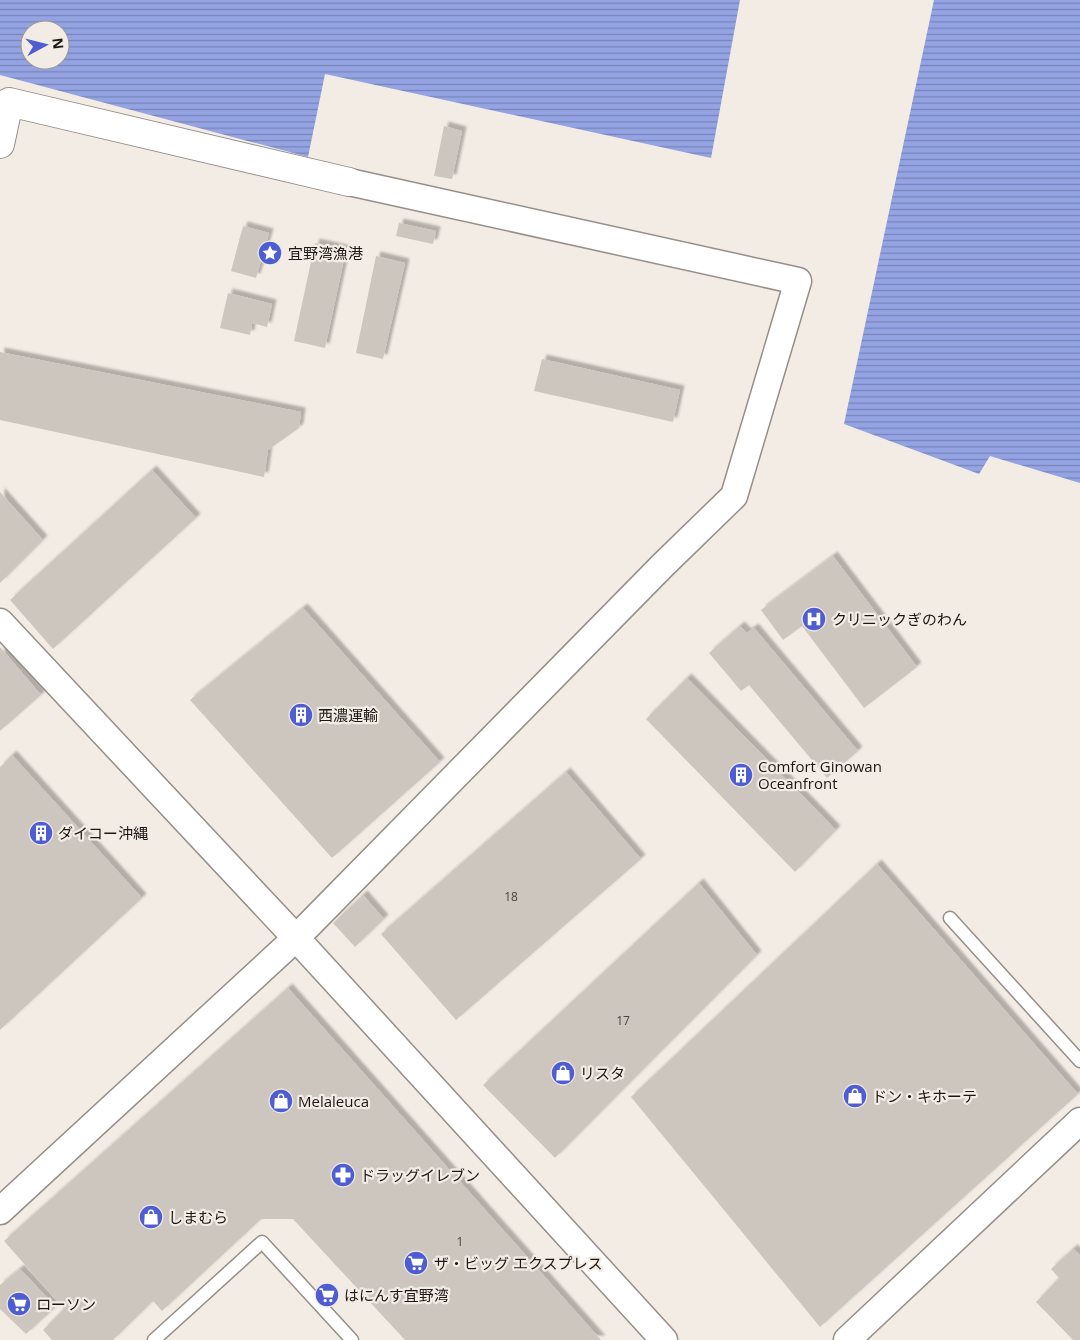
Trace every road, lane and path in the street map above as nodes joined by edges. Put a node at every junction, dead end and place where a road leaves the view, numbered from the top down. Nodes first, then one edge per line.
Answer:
1 (0, 144) edge
2 (349, 182) joint
3 (0, 622) edge
4 (950, 918) dead end
5 (296, 938) junction
6 (1080, 1061) edge
7 (1080, 1121) edge
8 (0, 1211) edge
9 (154, 1340) edge
10 (352, 1340) edge
11 (664, 1340) edge
12 (846, 1340) edge

1 - 2 street
2 - 5 street
3 - 5 street
4 - 6 lane
5 - 8 street
5 - 11 street
7 - 12 street
9 - 10 lane

